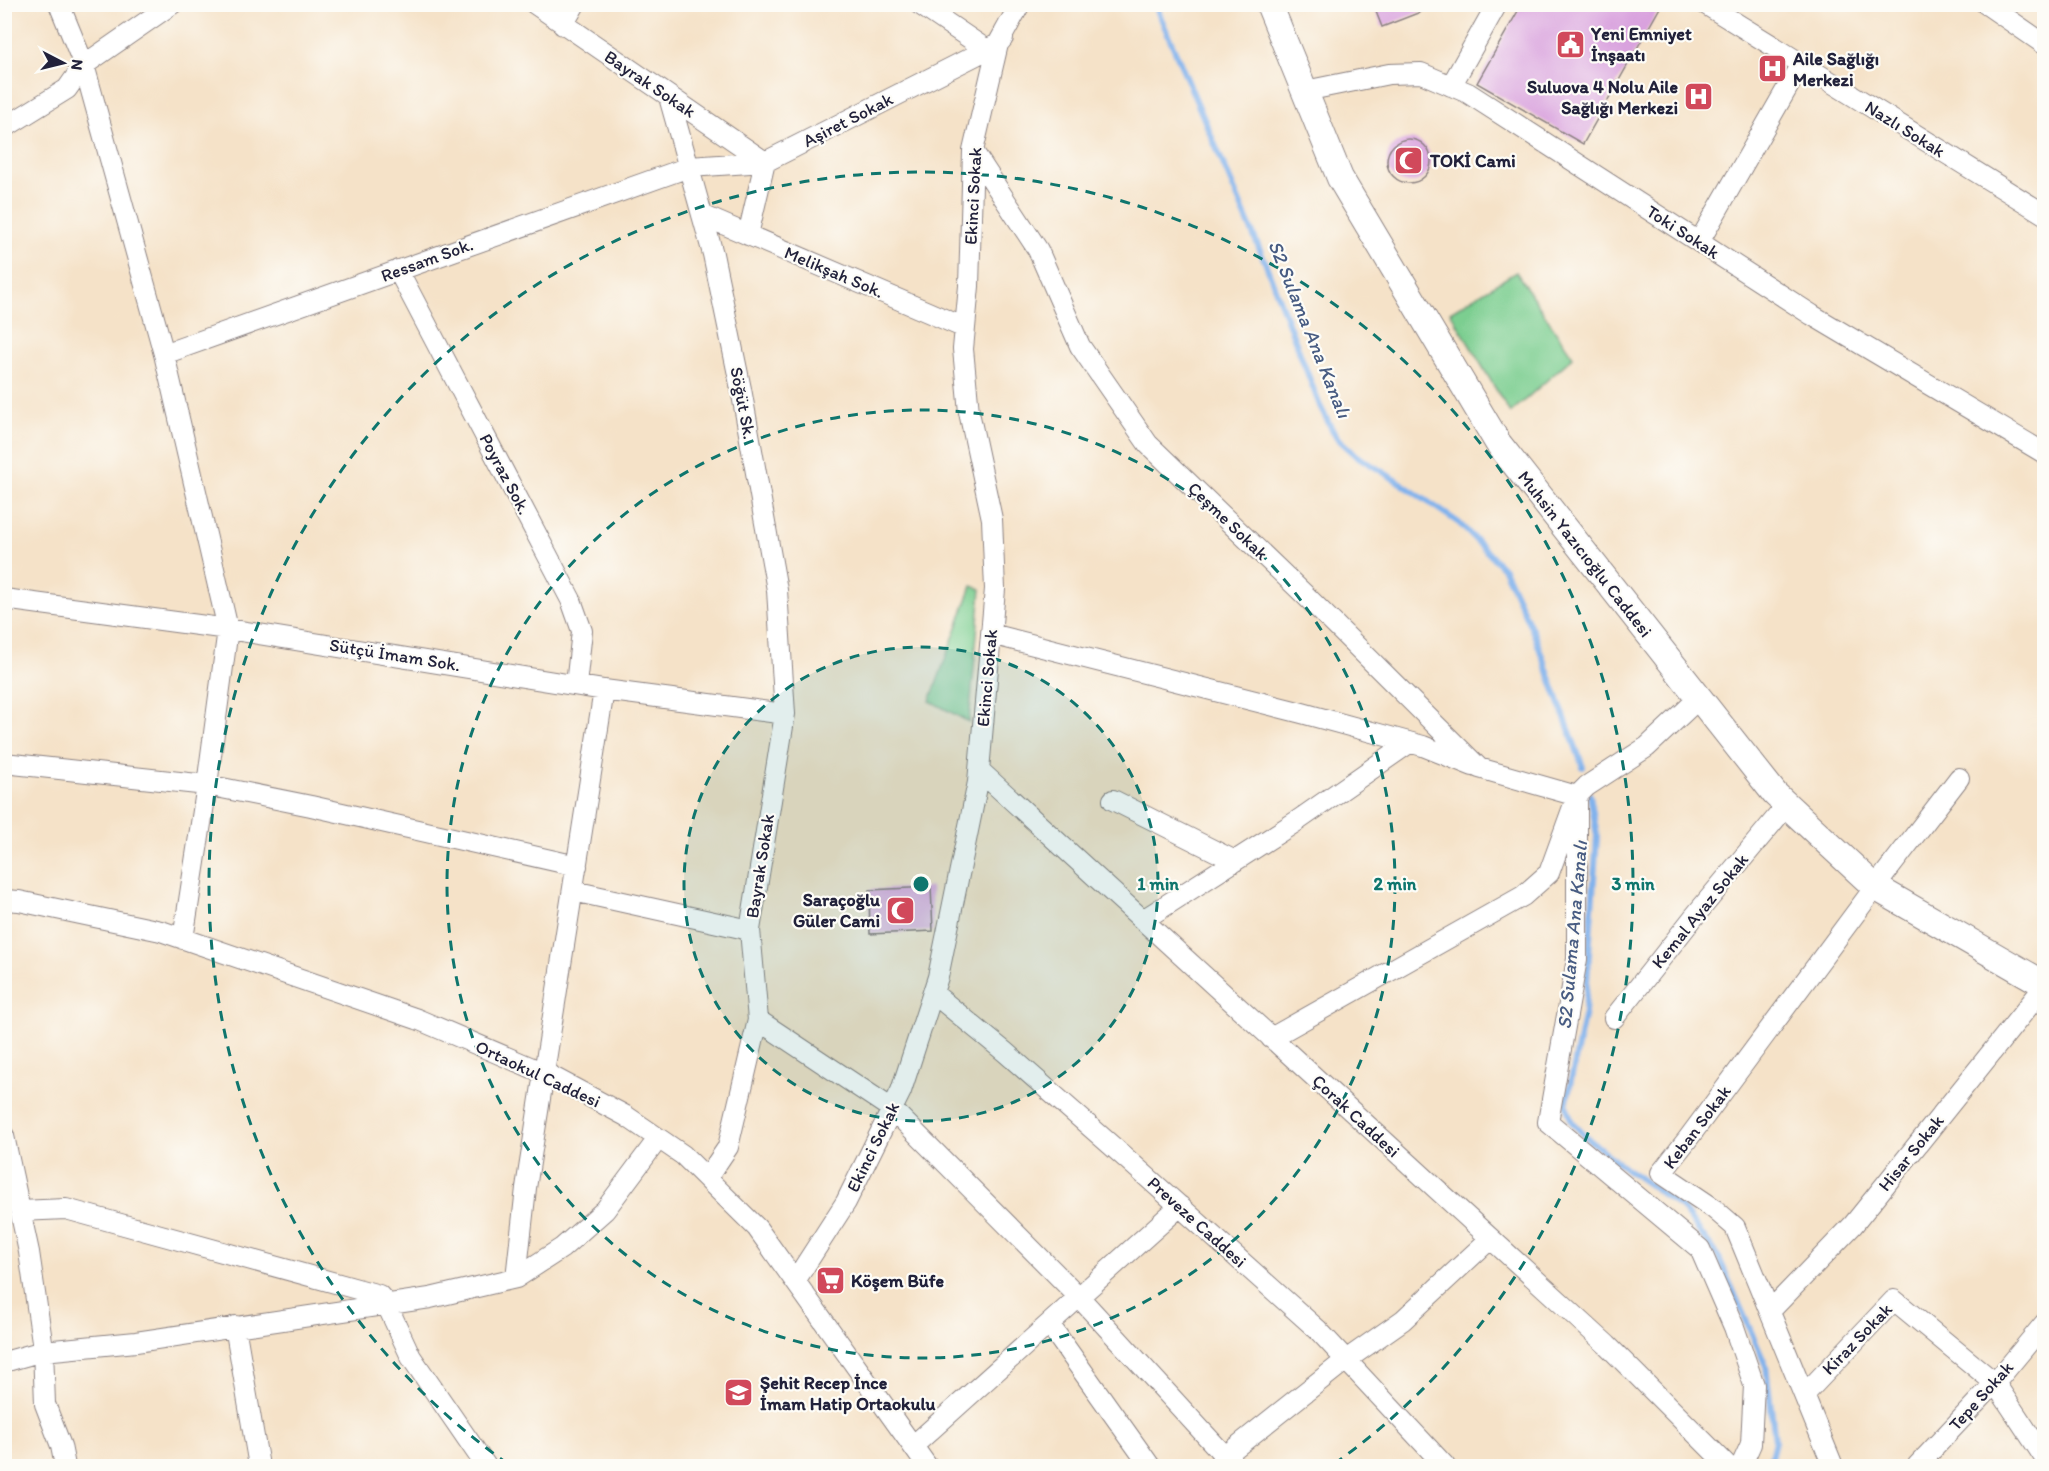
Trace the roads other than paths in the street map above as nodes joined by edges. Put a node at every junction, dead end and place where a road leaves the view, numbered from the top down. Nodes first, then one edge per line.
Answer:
1 (59, 4) edge
2 (172, 4) edge
3 (535, 4) edge
4 (575, 4) edge
5 (919, 4) edge
6 (1020, 4) edge
7 (1033, 4) edge
8 (1269, 4) edge
9 (1497, 4) edge
10 (1986, 4) edge
11 (1711, 6) edge
12 (563, 25) junction
13 (2044, 44) edge
14 (992, 47) junction
15 (1801, 64) junction
16 (84, 65) junction
17 (1451, 86) junction
18 (1305, 91) junction
19 (669, 97) junction
20 (4, 128) edge
21 (973, 152) junction
22 (765, 162) junction
23 (689, 167) junction
24 (2044, 214) edge
25 (702, 215) junction
26 (748, 235) junction
27 (1699, 242) junction
28 (398, 270) junction
29 (965, 328) junction
30 (164, 354) junction
31 (2044, 453) edge
32 (4, 599) edge
33 (228, 628) junction
34 (991, 634) junction
35 (576, 685) junction
36 (604, 690) junction
37 (1699, 698) junction
38 (784, 714) junction
39 (1409, 743) junction
40 (4, 763) edge
41 (1479, 768) junction
42 (979, 770) junction
43 (1959, 778) dead end
44 (207, 785) junction
45 (1577, 796) junction
46 (1113, 800) dead end
47 (1787, 805) junction
48 (1235, 861) junction
49 (577, 866) junction
50 (1875, 887) junction
51 (573, 891) junction
52 (4, 900) edge
53 (1143, 920) junction
54 (750, 930) junction
55 (183, 939) junction
56 (2044, 986) edge
57 (933, 993) junction
58 (1614, 1018) dead end
59 (758, 1020) junction
60 (1271, 1038) junction
61 (544, 1074) junction
62 (892, 1109) junction
63 (4, 1136) edge
64 (658, 1139) junction
65 (707, 1178) junction
66 (1180, 1206) junction
67 (20, 1210) junction
68 (1490, 1239) junction
69 (516, 1278) junction
70 (795, 1281) junction
71 (1079, 1297) junction
72 (386, 1303) junction
73 (1770, 1311) junction
74 (1049, 1324) junction
75 (2044, 1324) edge
76 (235, 1326) junction
77 (43, 1351) junction
78 (1346, 1360) junction
79 (4, 1362) edge
80 (1995, 1383) junction
81 (1804, 1395) junction
82 (913, 1446) junction
83 (2044, 1457) edge
84 (1225, 1464) edge
85 (65, 1467) edge
86 (259, 1467) edge
87 (486, 1467) edge
88 (927, 1467) edge
89 (1150, 1467) edge
90 (1445, 1467) edge
91 (1728, 1467) edge
92 (1741, 1467) edge
93 (1833, 1467) edge
94 (1917, 1467) edge

1 - 16 street
2 - 16 street
3 - 12 street, Bayrak Sokak
4 - 12 street
5 - 14 street
6 - 14 street
7 - 14 street, Aşiret Sokak
8 - 18 main road, Muhsin Yazıcıoğlu Caddesi
9 - 17 street
10 - 13 street
11 - 15 street, Nazlı Sokak
12 - 19 street, Bayrak Sokak
14 - 21 street, Ekinci Sokak
14 - 22 street, Aşiret Sokak
15 - 24 street, Nazlı Sokak
15 - 27 street
16 - 20 street
16 - 30 street
17 - 18 street, Toki Sokak
17 - 27 street, Toki Sokak
18 - 37 main road, Muhsin Yazıcıoğlu Caddesi
19 - 22 street, Bayrak Sokak
19 - 23 street, Söğüt Sk.
21 - 29 street, Ekinci Sokak
21 - 41 street, Çeşme Sokak
22 - 23 street, Aşiret Sokak
22 - 26 street
23 - 25 street, Söğüt Sk.
23 - 28 street, Ressam Sok.
25 - 26 street, Melikşah Sok.
25 - 38 street, Söğüt Sk.
26 - 29 street, Melikşah Sok.
27 - 31 street, Toki Sokak
28 - 30 street, Ressam Sok.
28 - 35 street, Poyraz Sok.
29 - 34 street, Ekinci Sokak
30 - 33 street
32 - 33 street, Sütçü İmam Sok.
33 - 35 street, Sütçü İmam Sok.
33 - 44 street
34 - 39 street
34 - 42 street, Ekinci Sokak
35 - 36 street, Sütçü İmam Sok.
36 - 38 street, Sütçü İmam Sok.
36 - 49 street
37 - 45 street
37 - 47 main road, Muhsin Yazıcıoğlu Caddesi
38 - 54 street, Bayrak Sokak
39 - 41 street
39 - 48 street
40 - 44 street
41 - 45 street, Çeşme Sokak
42 - 53 street, Çorak Caddesi
42 - 57 street, Ekinci Sokak
43 - 50 street
44 - 49 street
44 - 55 street
45 - 60 street
45 - 92 street
46 - 48 street
47 - 50 main road, Muhsin Yazıcıoğlu Caddesi
47 - 58 street, Kemal Ayaz Sokak
48 - 53 street
49 - 51 street
50 - 56 main road, Muhsin Yazıcıoğlu Caddesi
50 - 73 street, Keban Sokak
51 - 54 street
51 - 61 street
52 - 55 street, Ortaokul Caddesi
53 - 60 street, Çorak Caddesi
54 - 59 street, Bayrak Sokak
55 - 61 street, Ortaokul Caddesi
56 - 73 street, Hisar Sokak
57 - 62 street, Ekinci Sokak
57 - 66 street, Preveze Caddesi
59 - 62 street
59 - 65 street, Bayrak Sokak
60 - 68 street, Çorak Caddesi
61 - 64 street, Ortaokul Caddesi
61 - 69 street
62 - 70 street, Ekinci Sokak
62 - 71 street
63 - 67 street
64 - 65 street, Ortaokul Caddesi
64 - 69 street
65 - 70 street, Ortaokul Caddesi
66 - 71 street
66 - 78 street, Preveze Caddesi
67 - 72 street
67 - 77 street
68 - 78 street
68 - 91 street, Çorak Caddesi
69 - 72 street
70 - 82 street, Ortaokul Caddesi
71 - 74 street
71 - 84 street
72 - 76 street
72 - 87 street
73 - 81 street, Keban Sokak
74 - 82 street
74 - 89 street
75 - 80 street, Tepe Sokak
76 - 77 street
76 - 86 street
77 - 79 street
77 - 85 street
78 - 84 street
78 - 90 street, Preveze Caddesi
80 - 81 street, Kiraz Sokak
80 - 83 street
80 - 94 street, Tepe Sokak
81 - 93 street, Keban Sokak
82 - 88 street, Ortaokul Caddesi

